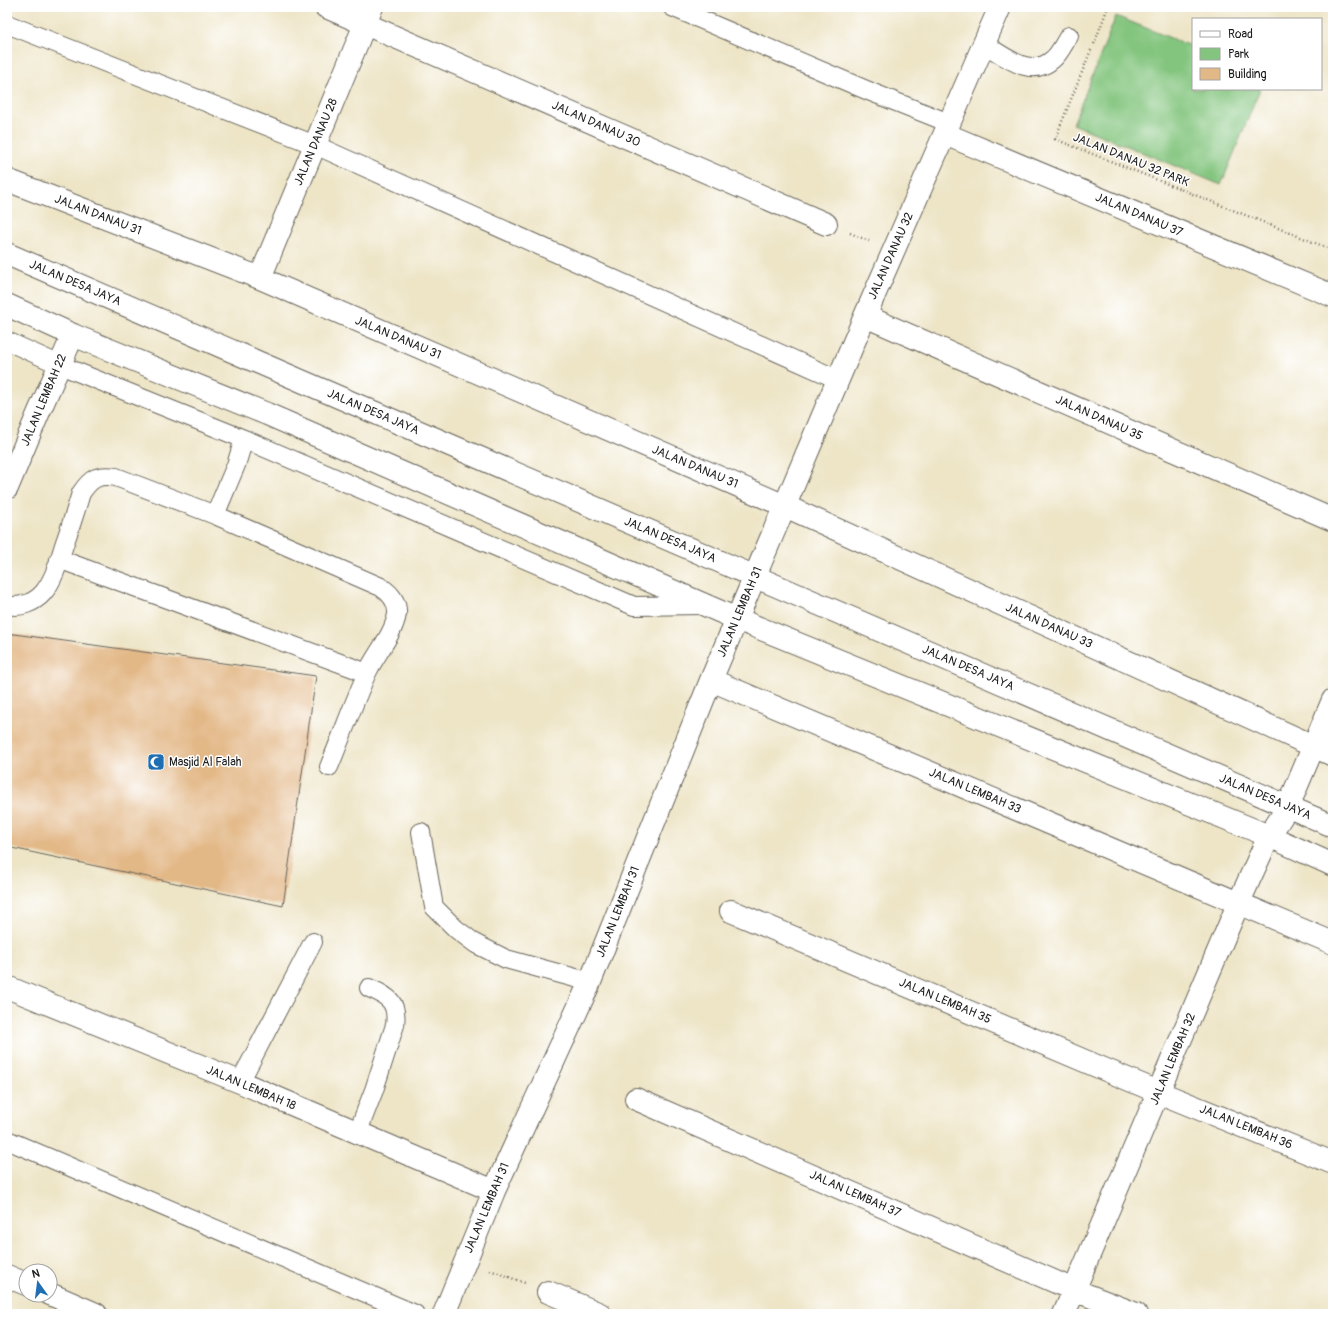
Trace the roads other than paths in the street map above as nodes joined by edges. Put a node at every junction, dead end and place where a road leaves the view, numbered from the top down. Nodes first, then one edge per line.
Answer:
1 (326, 7) edge
2 (672, 7) edge
3 (1000, 7) edge
4 (369, 15) edge
5 (7, 24) edge
6 (1069, 36) dead end
7 (984, 44) junction
8 (947, 128) junction
9 (314, 145) junction
10 (7, 180) edge
11 (826, 224) road end
12 (7, 254) edge
13 (260, 278) junction
14 (1333, 296) edge
15 (7, 305) edge
16 (865, 316) junction
17 (73, 335) junction
18 (7, 341) edge
19 (60, 365) junction
20 (839, 380) junction
21 (244, 440) junction
22 (7, 488) edge
23 (785, 506) junction
24 (215, 515) junction
25 (1333, 520) edge
26 (60, 559) junction
27 (755, 577) junction
28 (705, 605) junction
29 (7, 606) edge
30 (737, 619) junction
31 (367, 673) junction
32 (711, 680) junction
33 (1333, 700) edge
34 (1323, 750) edge
35 (329, 767) dead end
36 (1288, 807) junction
37 (1333, 826) edge
38 (421, 832) dead end
39 (1269, 836) junction
40 (1333, 865) edge
41 (1239, 902) junction
42 (731, 911) dead end
43 (313, 942) dead end
44 (1333, 943) edge
45 (590, 982) junction
46 (7, 987) edge
47 (369, 988) dead end
48 (240, 1082) junction
49 (1158, 1092) junction
50 (636, 1099) dead end
51 (357, 1134) junction
52 (7, 1140) edge
53 (1333, 1163) edge
54 (494, 1191) junction
55 (7, 1276) edge
56 (18, 1281) edge
57 (1074, 1290) junction
58 (548, 1292) road end
59 (58, 1297) edge
60 (96, 1314) edge
61 (415, 1314) edge
62 (444, 1314) edge
63 (600, 1314) edge
64 (1064, 1314) edge
65 (1136, 1314) edge

1 - 4 street, JALAN DANAU 30
2 - 8 lane
3 - 7 street, JALAN DANAU 32
4 - 9 street, JALAN DANAU 28
4 - 11 street, JALAN DANAU 30
5 - 9 lane
6 - 7 lane
7 - 8 street, JALAN DANAU 32
8 - 14 street, JALAN DANAU 37
8 - 16 street, JALAN DANAU 32
9 - 13 street, JALAN DANAU 28
9 - 20 lane
10 - 13 street, JALAN DANAU 31
12 - 27 street, JALAN DESA JAYA
13 - 23 street, JALAN DANAU 31
15 - 17 street
16 - 20 street, JALAN DANAU 32
16 - 25 street, JALAN DANAU 35
17 - 19 street, JALAN LEMBAH 22
17 - 28 street
18 - 19 lane
19 - 21 lane
19 - 22 street, JALAN LEMBAH 22
20 - 23 street, JALAN DANAU 32
21 - 24 lane
21 - 28 lane
23 - 27 street, JALAN LEMBAH 31
23 - 34 street, JALAN DANAU 33
24 - 26 lane
24 - 31 lane
26 - 29 lane
26 - 31 lane
27 - 30 street, JALAN LEMBAH 31
27 - 36 street, JALAN DESA JAYA
28 - 30 street
30 - 32 street, JALAN LEMBAH 31
30 - 39 street
31 - 35 lane
32 - 41 street, JALAN LEMBAH 33
32 - 45 street, JALAN LEMBAH 31
33 - 34 street, JALAN LEMBAH 32
34 - 36 street, JALAN LEMBAH 32
36 - 37 street, JALAN DESA JAYA
36 - 39 street, JALAN LEMBAH 32
38 - 45 lane
39 - 40 street
39 - 41 street, JALAN LEMBAH 32
41 - 44 street, JALAN LEMBAH 33
41 - 49 street, JALAN LEMBAH 32
42 - 49 street, JALAN LEMBAH 35
43 - 48 lane
45 - 54 street, JALAN LEMBAH 31
46 - 48 street, JALAN LEMBAH 18
47 - 51 lane
48 - 51 street, JALAN LEMBAH 18
49 - 53 street, JALAN LEMBAH 36
49 - 57 street, JALAN LEMBAH 32
50 - 57 street, JALAN LEMBAH 37
51 - 54 street, JALAN LEMBAH 18
52 - 61 lane
54 - 62 street, JALAN LEMBAH 31
55 - 56 street
57 - 64 street, JALAN LEMBAH 32
57 - 65 street, JALAN LEMBAH 37
58 - 63 street
59 - 60 street

